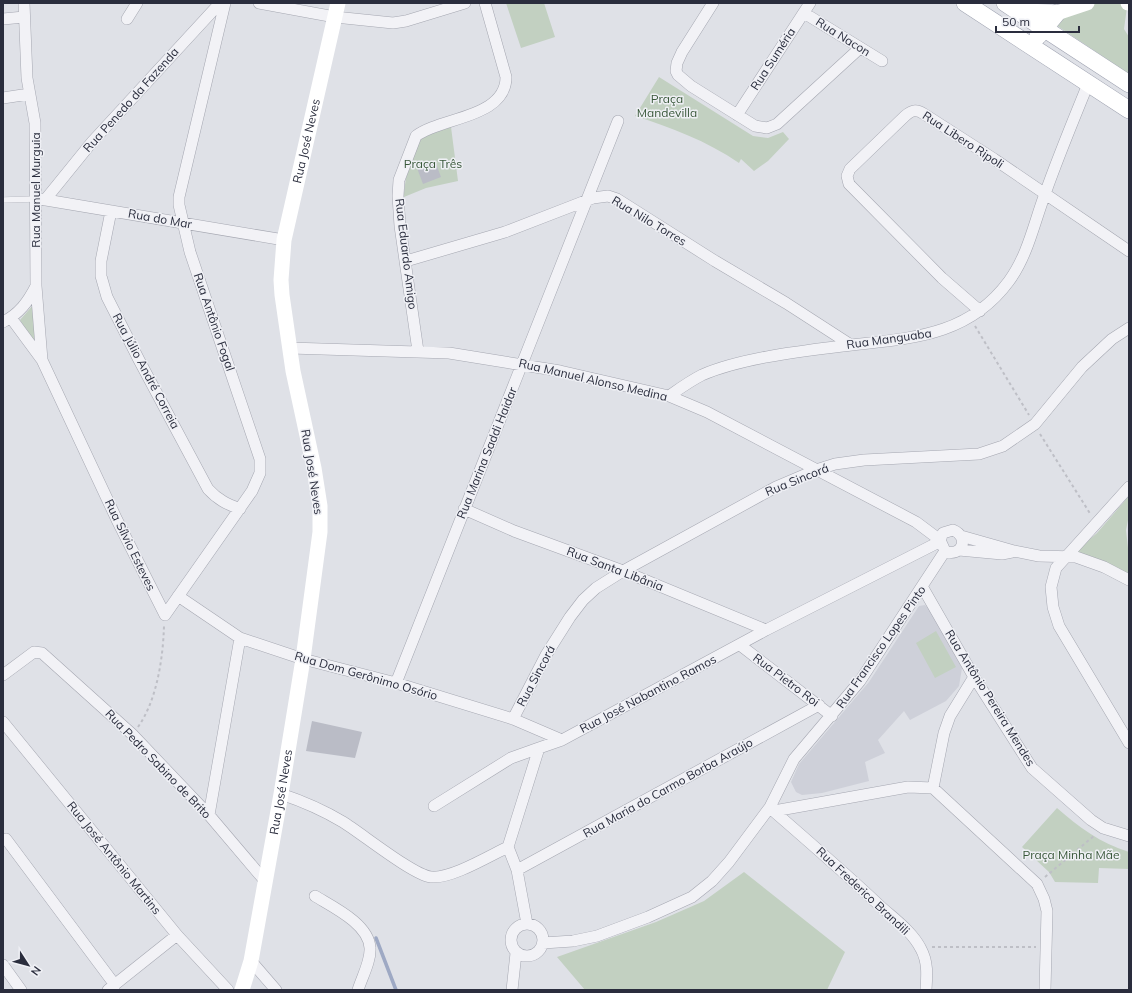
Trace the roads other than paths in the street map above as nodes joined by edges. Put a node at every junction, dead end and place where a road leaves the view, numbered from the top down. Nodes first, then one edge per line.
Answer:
1 (24, 3) edge
2 (137, 3) edge
3 (220, 3) edge
4 (225, 3) edge
5 (259, 3) edge
6 (465, 3) edge
7 (485, 3) edge
8 (713, 3) edge
9 (965, 3) edge
10 (1087, 3) edge
11 (1011, 7) edge
12 (806, 8) edge
13 (336, 10) edge
14 (1057, 13) junction
15 (24, 17) junction
16 (3, 19) edge
17 (127, 19) dead end
18 (1044, 28) junction
19 (860, 48) junction
20 (1037, 50) junction
21 (882, 61) dead end
22 (1088, 84) junction
23 (1129, 84) edge
24 (29, 94) junction
25 (3, 98) edge
26 (1129, 110) edge
27 (737, 115) junction
28 (618, 121) dead end
29 (1045, 194) junction
30 (40, 199) junction
31 (3, 200) edge
32 (587, 201) junction
33 (111, 211) junction
34 (183, 224) junction
35 (284, 240) junction
36 (1129, 251) edge
37 (406, 261) junction
38 (36, 286) junction
39 (980, 311) junction
40 (7, 320) edge
41 (1129, 328) edge
42 (851, 345) junction
43 (290, 348) junction
44 (418, 351) junction
45 (42, 360) junction
46 (522, 364) junction
47 (669, 396) junction
48 (816, 470) junction
49 (1129, 487) edge
50 (240, 509) junction
51 (464, 509) junction
52 (916, 522) junction
53 (948, 531) junction
54 (962, 536) junction
55 (947, 548) junction
56 (1014, 551) junction
57 (1067, 556) junction
58 (623, 571) junction
59 (1129, 580) edge
60 (923, 588) junction
61 (178, 596) junction
62 (165, 614) joint
63 (766, 630) junction
64 (240, 638) junction
65 (740, 645) junction
66 (303, 659) junction
67 (3, 675) edge
68 (974, 677) junction
69 (396, 683) junction
70 (819, 705) junction
71 (832, 716) junction
72 (513, 720) junction
73 (3, 722) edge
74 (562, 740) junction
75 (1129, 743) edge
76 (539, 748) junction
77 (933, 788) junction
78 (281, 794) junction
79 (434, 806) dead end
80 (772, 809) junction
81 (209, 815) junction
82 (1129, 836) edge
83 (6, 839) dead end
84 (508, 847) junction
85 (517, 870) junction
86 (265, 881) junction
87 (315, 896) dead end
88 (527, 924) junction
89 (177, 935) junction
90 (543, 943) junction
91 (516, 953) junction
92 (251, 961) junction
93 (4, 967) edge
94 (112, 987) edge
95 (21, 990) edge
96 (228, 990) edge
97 (242, 990) edge
98 (276, 990) edge
99 (358, 990) edge
100 (512, 990) edge
101 (926, 990) edge
102 (1045, 990) edge

1 - 15 street, Rua Manuel Murguia
2 - 17 street
3 - 30 street, Rua Penedo da Fazenda
4 - 34 street, Rua Antônio Fogal
5 - 13 street
6 - 13 street
7 - 37 street, Rua Eduardo Amigo
8 - 27 street
9 - 20 main road
10 - 14 street
11 - 14 street
11 - 18 main road
12 - 19 street, Rua Nacon
12 - 27 street, Rua Suméria
13 - 35 street, Rua José Neves
14 - 18 main road
15 - 16 street
15 - 24 street, Rua Manuel Murguia
18 - 20 main road
18 - 23 main road
19 - 21 street, Rua Nacon
19 - 27 street
20 - 22 main road
22 - 26 main road
22 - 29 street, Rua Manguaba
24 - 25 street
24 - 30 street, Rua Manuel Murguia
28 - 32 street, Rua Marina Saddi Haidar
29 - 36 street, Rua Libero Ripoli
29 - 39 street, Rua Manguaba
29 - 39 street, Rua Libero Ripoli
30 - 31 lane
30 - 33 street, Rua do Mar
30 - 38 street, Rua Manuel Murguia
32 - 37 street, Rua Nilo Torres
32 - 42 street, Rua Nilo Torres
32 - 46 street, Rua Marina Saddi Haidar
33 - 34 street, Rua do Mar
33 - 50 street, Rua Júlio André Correia
34 - 35 street, Rua do Mar
34 - 50 street, Rua Antônio Fogal
35 - 43 street, Rua José Neves
37 - 44 street, Rua Eduardo Amigo
38 - 40 street
38 - 45 street, Rua Manuel Murguia
39 - 42 street, Rua Manguaba
40 - 45 street
41 - 48 street, Rua Sincorá
42 - 47 street, Rua Manguaba
43 - 44 street, Rua Manuel Alonso Medina
43 - 66 street, Rua José Neves
44 - 46 street, Rua Manuel Alonso Medina
45 - 62 street, Rua Sílvio Esteves
46 - 47 street, Rua Manuel Alonso Medina
46 - 51 street, Rua Marina Saddi Haidar
47 - 48 street, Rua Manuel Alonso Medina
48 - 52 street, Rua Manuel Alonso Medina
48 - 58 street, Rua Sincorá
49 - 57 street
50 - 61 street, Rua Antônio Fogal
51 - 58 street, Rua Santa Libânia
51 - 69 street, Rua Marina Saddi Haidar
52 - 53 street, Rua Manuel Alonso Medina
52 - 55 street, Rua Manuel Alonso Medina
53 - 54 street, Rua Manuel Alonso Medina
53 - 55 street
54 - 55 street
54 - 56 street, Rua Manuel Alonso Medina
55 - 56 street, Rua Manuel Alonso Medina
55 - 60 street, Rua Francisco Lopes Pinto
55 - 63 street, Rua José Nabantino Ramos
56 - 57 street, Rua Manuel Alonso Medina
57 - 59 street, Rua Manuel Alonso Medina
57 - 75 street
58 - 63 street, Rua Santa Libânia
58 - 72 street, Rua Sincorá
60 - 68 street, Rua Antônio Pereira Mendes
60 - 71 street, Rua Francisco Lopes Pinto
61 - 62 street, Rua Antônio Fogal
61 - 64 street, Rua Dom Gerônimo Osório
63 - 65 street, Rua José Nabantino Ramos
64 - 66 street, Rua Dom Gerônimo Osório
64 - 81 street
65 - 70 street, Rua Pietro Roi
65 - 74 street, Rua José Nabantino Ramos
66 - 69 street, Rua Dom Gerônimo Osório
66 - 78 street, Rua José Neves
67 - 81 street, Rua Pedro Sabino de Brito
68 - 77 street
68 - 82 street, Rua Antônio Pereira Mendes
69 - 72 street, Rua Dom Gerônimo Osório
70 - 71 street, Rua Pietro Roi
70 - 85 street, Rua Maria do Carmo Borba Araújo
71 - 80 street, Rua Francisco Lopes Pinto
72 - 74 street, Rua Dom Gerônimo Osório
73 - 89 street, Rua José Antônio Martins
74 - 76 street, Rua José Nabantino Ramos
76 - 79 street, Rua José Nabantino Ramos
76 - 84 street
77 - 80 street
77 - 102 street
78 - 84 street
78 - 86 street, Rua José Neves
80 - 90 street, Rua Francisco Lopes Pinto
80 - 101 street, Rua Frederico Brandili
81 - 86 street, Rua Pedro Sabino de Brito
83 - 94 street
84 - 85 street
85 - 88 street
86 - 92 street, Rua José Neves
87 - 99 street
88 - 90 street
88 - 91 street
89 - 94 street
89 - 96 street, Rua José Antônio Martins
90 - 91 street
91 - 100 street
92 - 97 street, Rua José Neves
92 - 98 street
93 - 95 street

